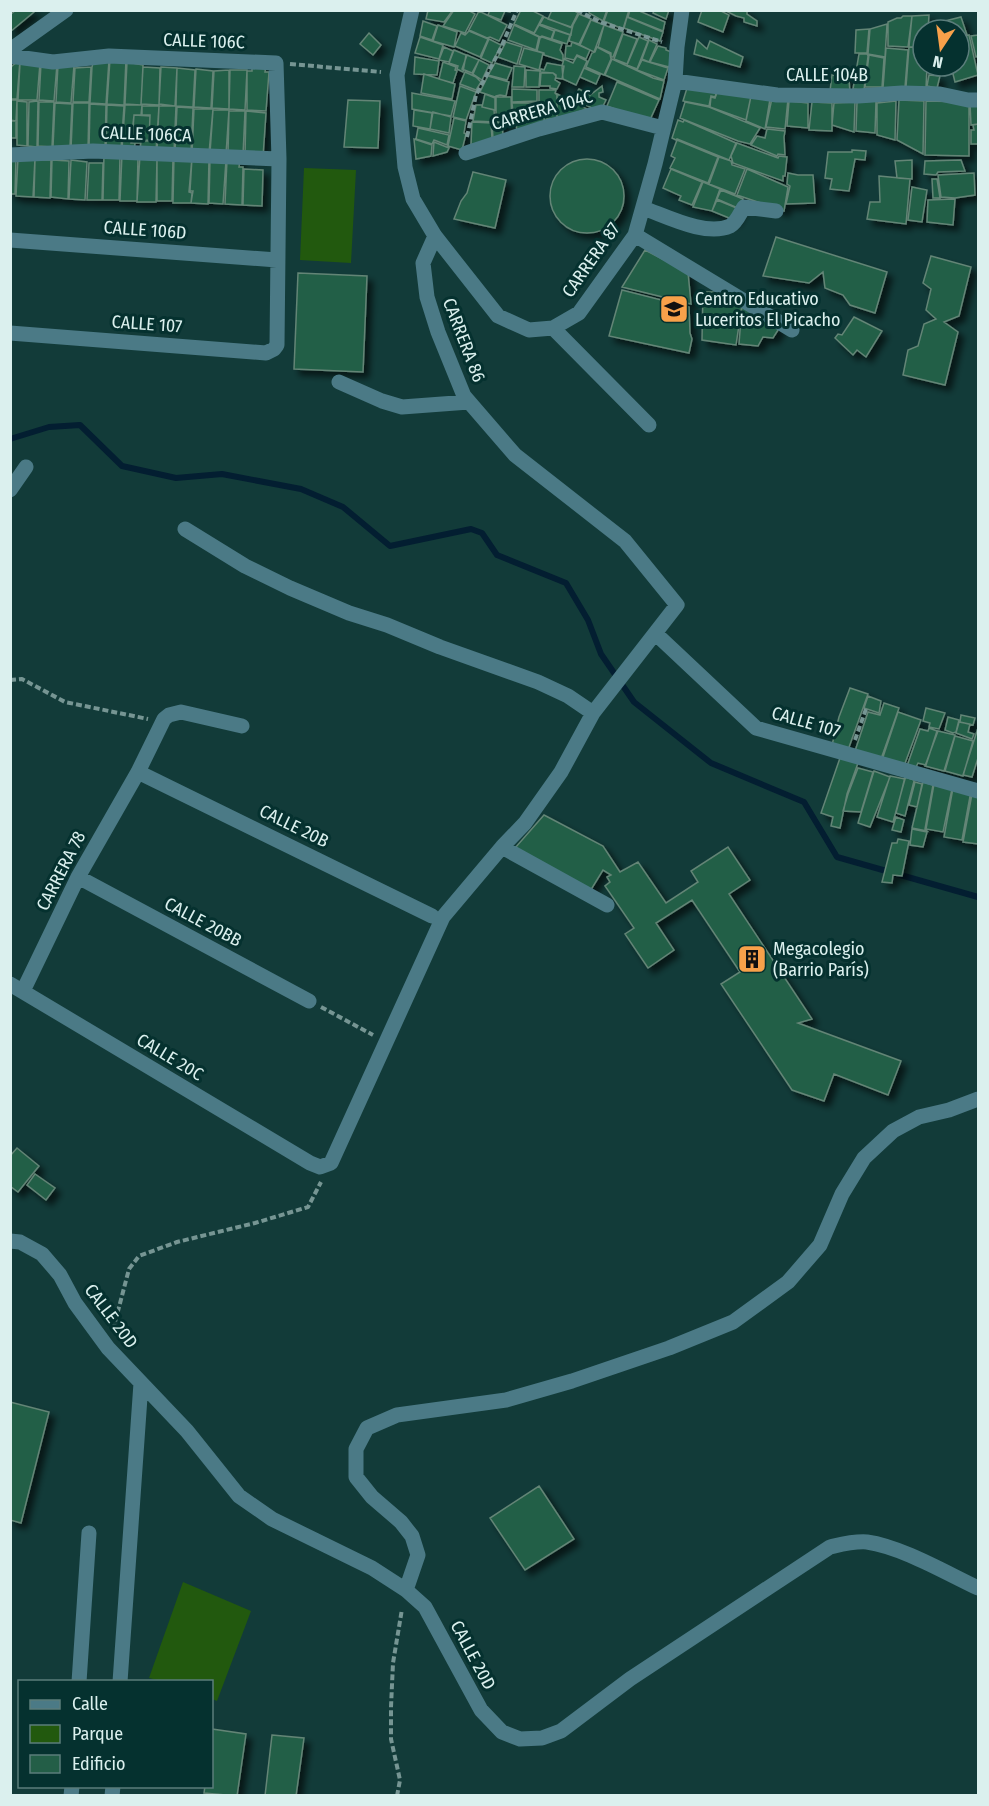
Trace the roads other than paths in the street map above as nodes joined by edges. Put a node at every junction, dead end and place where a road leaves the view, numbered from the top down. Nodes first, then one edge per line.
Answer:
1 (66, 10) edge
2 (412, 10) edge
3 (682, 10) edge
4 (10, 50) edge
5 (10, 56) edge
6 (675, 81) junction
7 (978, 100) edge
8 (663, 128) junction
9 (466, 153) road end
10 (10, 155) edge
11 (279, 159) junction
12 (643, 208) junction
13 (776, 211) dead end
14 (635, 235) junction
15 (435, 236) junction
16 (10, 240) edge
17 (277, 260) junction
18 (554, 328) junction
19 (792, 330) dead end
20 (10, 333) edge
21 (339, 382) dead end
22 (469, 402) junction
23 (649, 425) dead end
24 (26, 467) dead end
25 (10, 490) edge
26 (184, 529) dead end
27 (656, 634) junction
28 (593, 713) junction
29 (242, 726) dead end
30 (138, 771) junction
31 (978, 791) edge
32 (502, 847) junction
33 (78, 877) junction
34 (607, 905) dead end
35 (432, 916) dead end
36 (17, 988) edge
37 (309, 1001) road end
38 (978, 1099) edge
39 (10, 1241) edge
40 (141, 1383) junction
41 (89, 1533) dead end
42 (978, 1588) edge
43 (406, 1590) junction
44 (79, 1680) edge
45 (120, 1680) edge

1 - 4 street
2 - 15 street
3 - 6 street, CARRERA 87
5 - 11 street, CALLE 106C
6 - 7 street, CALLE 104B
6 - 8 street, CARRERA 87
8 - 9 street, CARRERA 104C
8 - 12 street, CARRERA 87
10 - 11 street, CALLE 106CA
11 - 17 street
12 - 13 street
12 - 14 street, CARRERA 87
14 - 18 street, CARRERA 87
14 - 19 street
15 - 18 street
15 - 22 street, CARRERA 86
16 - 17 street, CALLE 106D
17 - 20 street, CALLE 107
18 - 23 street
21 - 22 street
22 - 27 street, CARRERA 86
24 - 25 street
26 - 28 street
27 - 28 street
27 - 31 street, CALLE 107
28 - 32 street
29 - 30 street, CARRERA 78
30 - 33 street, CARRERA 78
30 - 35 street, CALLE 20B
32 - 34 street
32 - 36 street, CALLE 20C
33 - 36 street, CARRERA 78
33 - 37 street, CALLE 20BB
38 - 43 street
39 - 40 street, CALLE 20D
40 - 43 street, CALLE 20D
40 - 45 street
41 - 44 street
42 - 43 street, CALLE 20D

